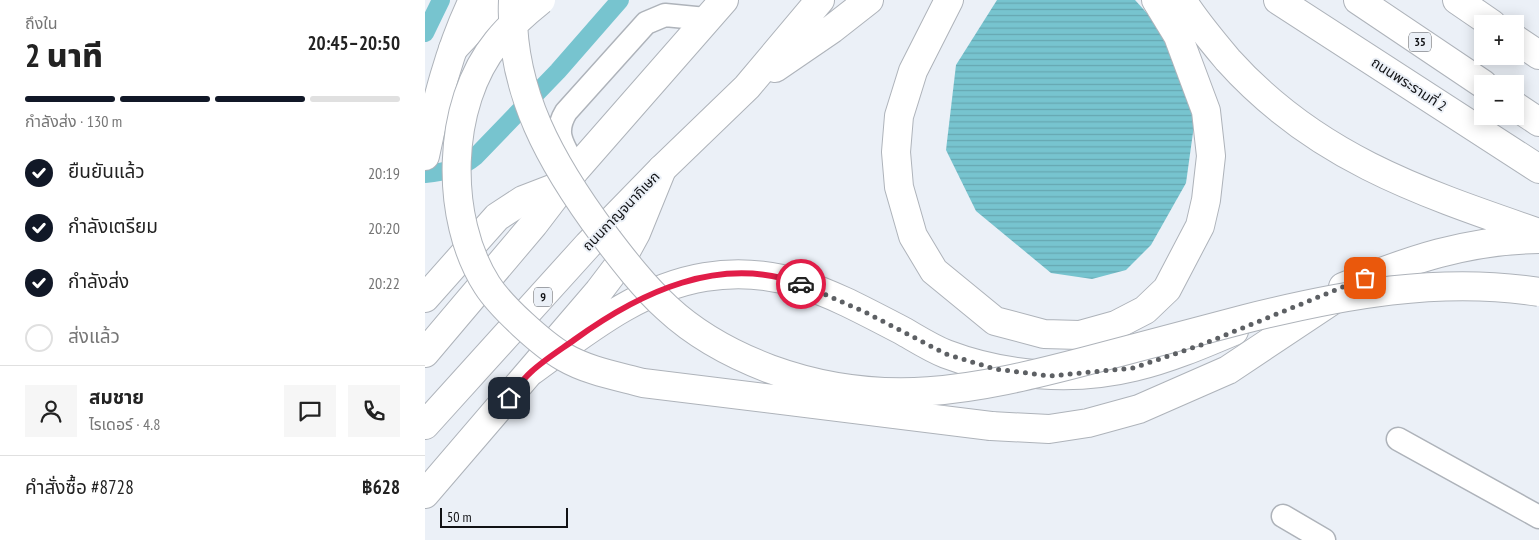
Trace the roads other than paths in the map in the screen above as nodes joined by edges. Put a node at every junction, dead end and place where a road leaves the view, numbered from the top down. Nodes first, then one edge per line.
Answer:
1 (473, 0) edge
2 (499, 0) edge
3 (513, 0) edge
4 (541, 0) edge
5 (820, 0) edge
6 (869, 0) edge
7 (949, 0) edge
8 (1156, 0) edge
9 (1182, 0) edge
10 (1278, 0) edge
11 (1358, 0) edge
12 (1457, 0) edge
13 (718, 6) edge
14 (1479, 15) edge
15 (1524, 45) edge
16 (453, 49) junction
17 (1539, 55) edge
18 (1474, 78) edge
19 (747, 87) junction
20 (1524, 112) edge
21 (1539, 122) edge
22 (426, 152) edge
23 (662, 169) junction
24 (1539, 169) edge
25 (569, 177) junction
26 (1539, 233) edge
27 (1539, 239) edge
28 (1365, 278) junction
29 (1539, 292) edge
30 (425, 298) edge
31 (425, 353) edge
32 (530, 372) junction
33 (425, 425) edge
34 (1398, 439) dead end
35 (465, 449) junction
36 (425, 494) edge
37 (425, 504) edge
38 (1283, 516) dead end
39 (1539, 517) edge
40 (1324, 540) edge

1 - 16 main road
2 - 16 main road
3 - 29 main road, bridge
4 - 28 main road, bridge
5 - 19 main road, ถนนกาญจนาภิเษก / 9
6 - 19 main road
7 - 8 main road
9 - 26 main road
10 - 24 main road, ถนนพระรามที่ 2
11 - 18 main road, 35
12 - 14 main road
13 - 25 main road
13 - 25 street
15 - 17 main road
16 - 22 main road
19 - 23 main road, ถนนกาญจนาภิเษก / 9
20 - 21 main road
23 - 32 main road
23 - 33 main road, ถนนกาญจนาภิเษก / 9
25 - 30 main road
25 - 31 main road
27 - 28 main road
28 - 32 main road
32 - 35 main road
34 - 39 street
35 - 36 main road
35 - 37 main road
38 - 40 street

